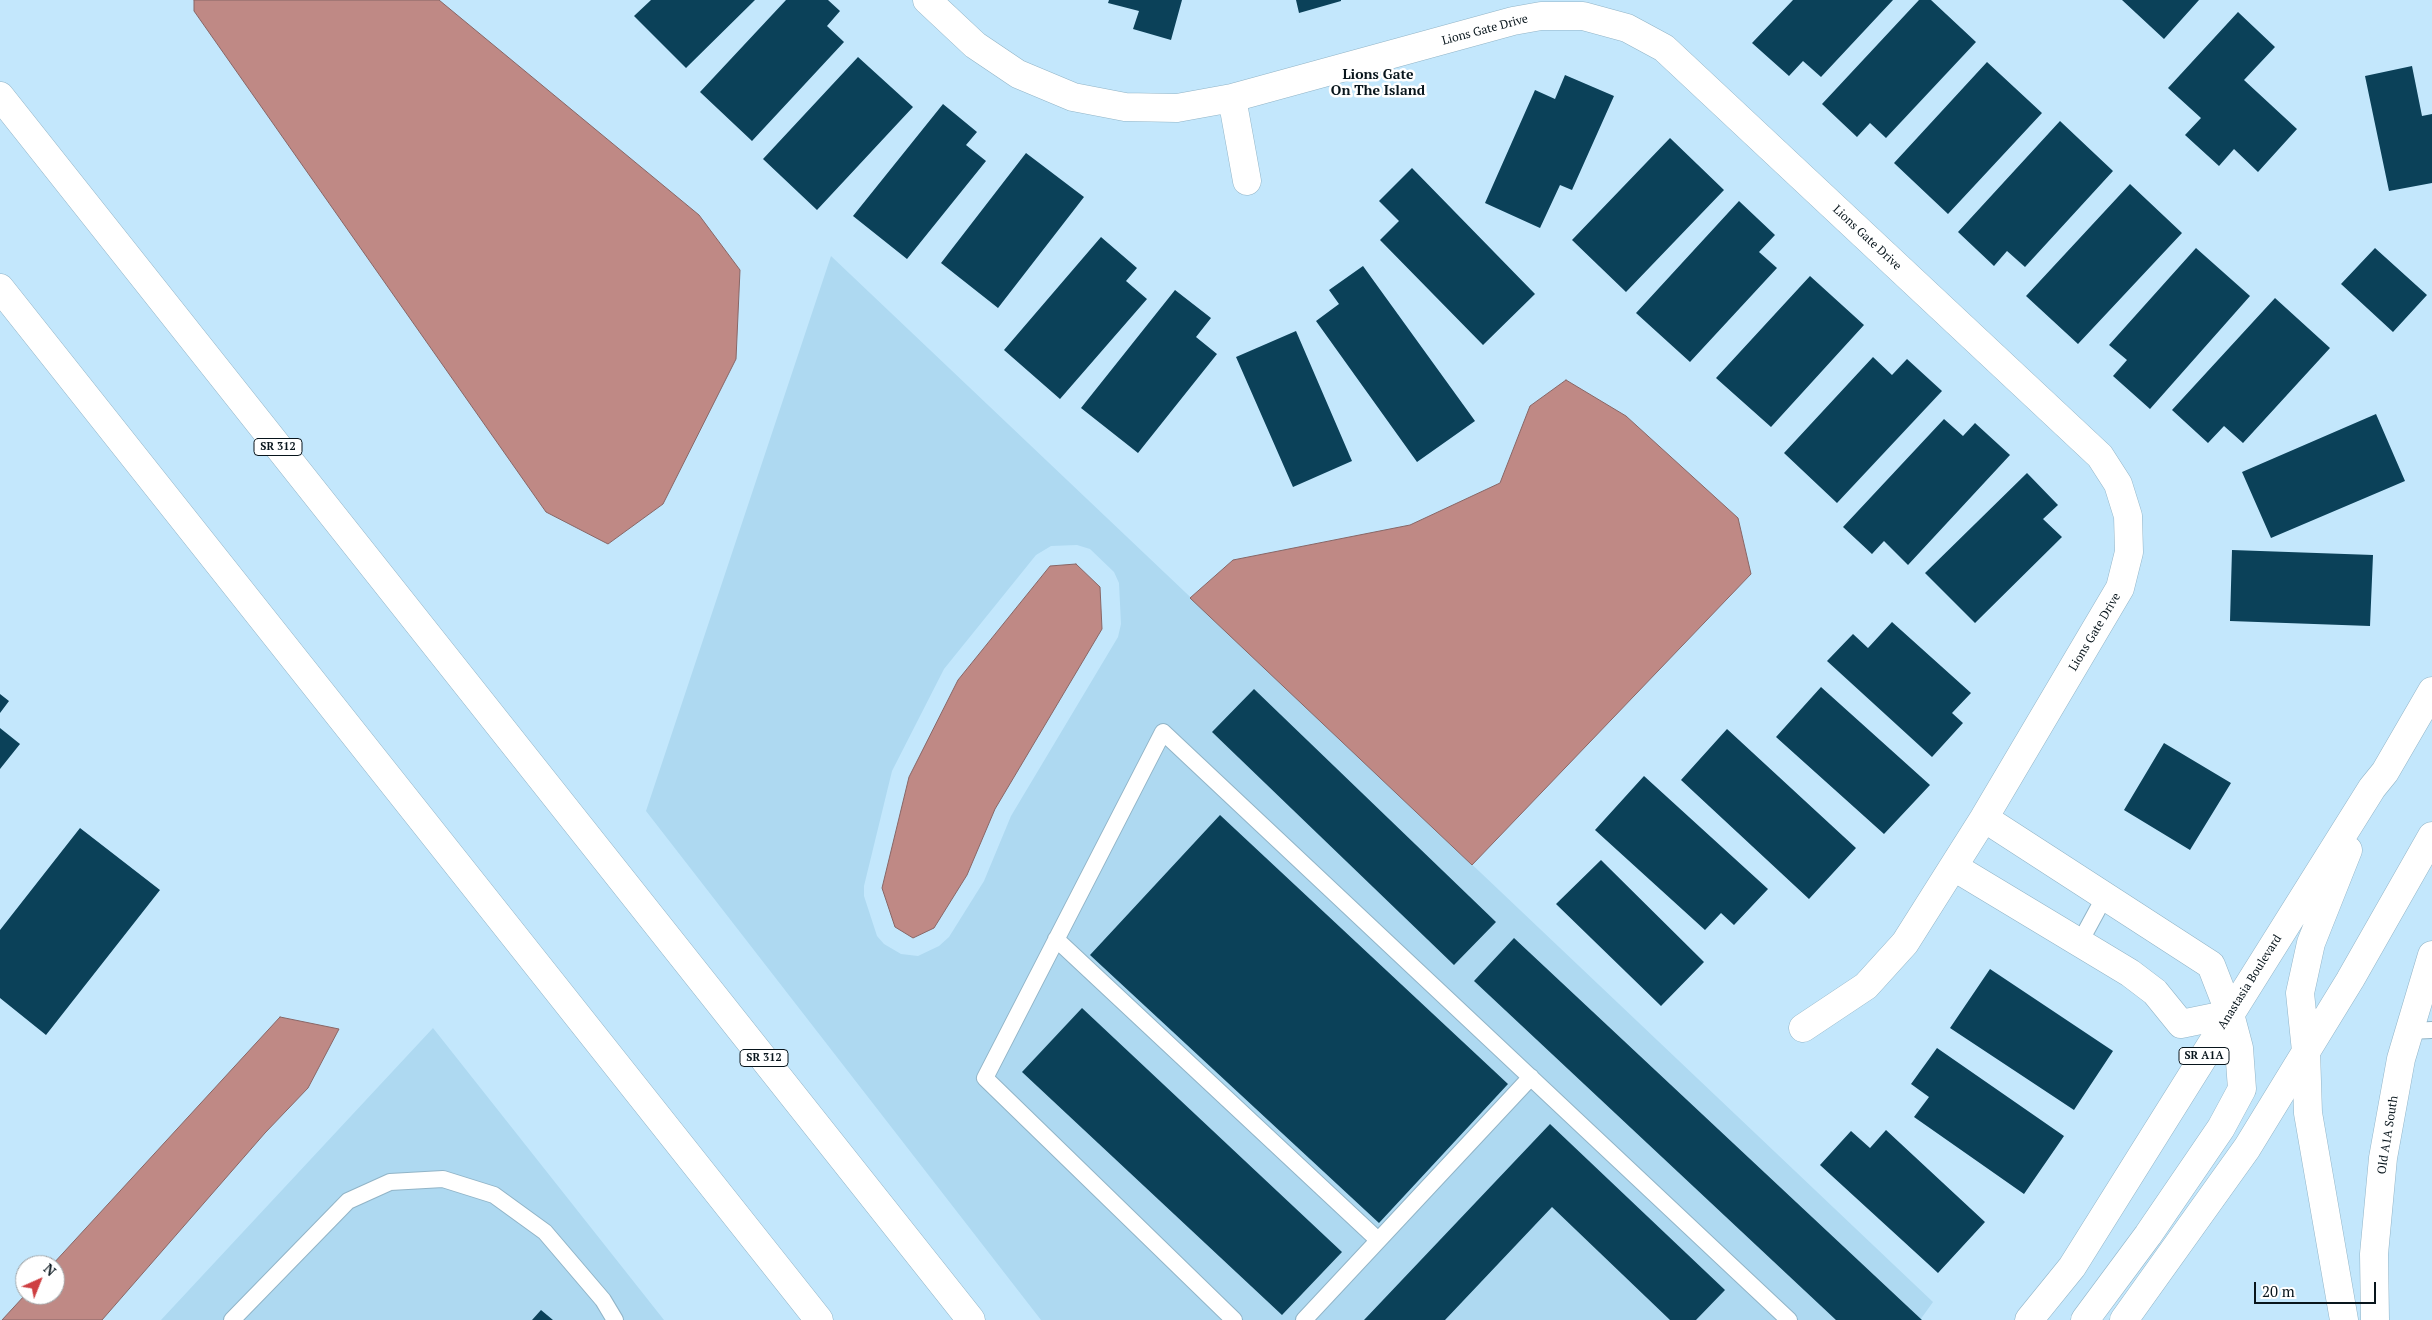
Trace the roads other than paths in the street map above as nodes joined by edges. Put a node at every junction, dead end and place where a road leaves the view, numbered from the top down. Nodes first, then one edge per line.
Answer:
1 (927, 0) edge
2 (0, 96) edge
3 (1232, 98) junction
4 (1247, 181) dead end
5 (0, 288) edge
6 (2432, 691) edge
7 (2372, 788) junction
8 (1984, 818) junction
9 (2432, 836) edge
10 (1954, 867) junction
11 (2106, 896) junction
12 (1056, 939) junction
13 (2080, 942) junction
14 (2432, 955) edge
15 (2230, 1014) junction
16 (1803, 1028) dead end
17 (2421, 1030) edge
18 (2306, 1051) junction
19 (1530, 1077) junction
20 (1378, 1240) junction
21 (232, 1320) edge
22 (615, 1320) edge
23 (820, 1320) edge
24 (971, 1320) edge
25 (1234, 1320) edge
26 (1304, 1320) edge
27 (1789, 1320) edge
28 (2029, 1320) edge
29 (2085, 1320) edge
30 (2124, 1320) edge
31 (2344, 1320) edge
32 (2375, 1320) edge

1 - 3 main road, Lions Gate Drive
2 - 24 main road, SR 312
3 - 4 main road
3 - 8 main road, Lions Gate Drive
5 - 23 main road
6 - 7 main road, Anastasia Boulevard / SR A1A
7 - 15 main road, Anastasia Boulevard / SR A1A
7 - 18 main road
8 - 10 main road, Lions Gate Drive
8 - 11 main road
9 - 18 main road
10 - 13 main road
10 - 16 main road, Lions Gate Drive
11 - 13 lane
11 - 15 main road
12 - 19 lane
12 - 20 lane
12 - 25 lane
13 - 15 main road
14 - 17 main road, Old A1A South
15 - 28 main road, Anastasia Boulevard / SR A1A
15 - 29 main road
17 - 32 main road, Old A1A South
18 - 30 main road
18 - 31 main road
19 - 20 lane
19 - 27 lane
20 - 26 lane
21 - 22 lane

